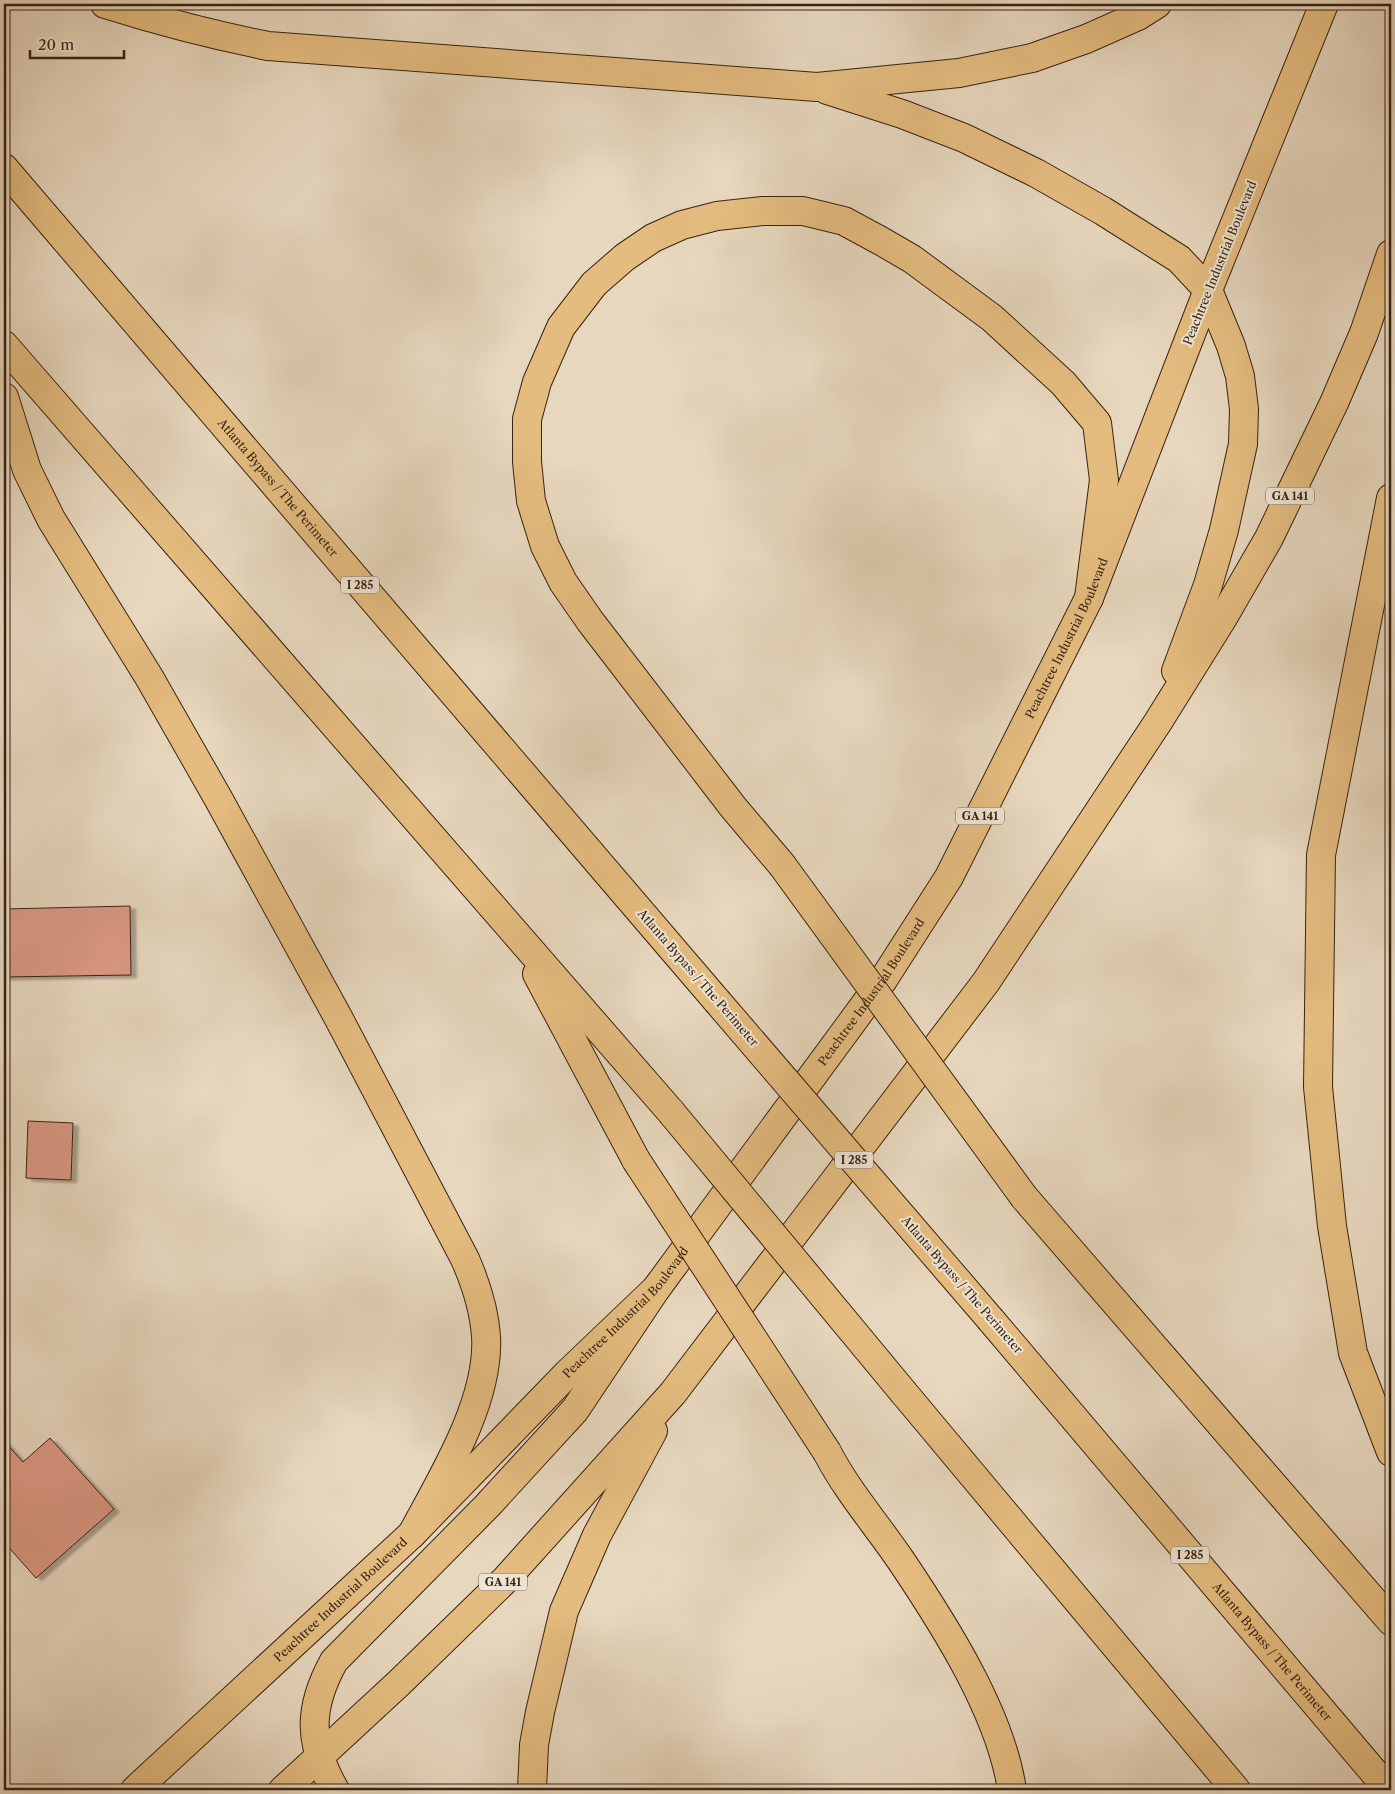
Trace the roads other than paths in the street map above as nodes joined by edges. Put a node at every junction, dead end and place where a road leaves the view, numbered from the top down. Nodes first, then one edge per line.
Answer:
1 (105, 4) edge
2 (1157, 4) edge
3 (1324, 4) edge
4 (817, 87) junction
5 (4, 168) edge
6 (1391, 254) edge
7 (1208, 290) junction
8 (4, 345) edge
9 (4, 398) edge
10 (1391, 498) edge
11 (1089, 598) junction
12 (1158, 722) junction
13 (514, 931) junction
14 (656, 1289) junction
15 (673, 1393) junction
16 (1391, 1452) edge
17 (412, 1534) junction
18 (1391, 1621) edge
19 (319, 1757) junction
20 (136, 1790) edge
21 (282, 1790) edge
22 (335, 1790) edge
23 (532, 1790) edge
24 (1012, 1790) edge
25 (1236, 1790) edge
26 (1388, 1790) edge

1 - 4 highway
2 - 4 highway
3 - 7 highway, Peachtree Industrial Boulevard / GA 141
4 - 7 highway
5 - 26 highway, Atlanta Bypass / The Perimeter / I 285, bridge
6 - 12 highway, GA 141
7 - 11 highway, Peachtree Industrial Boulevard / GA 141
7 - 12 highway
8 - 13 highway
9 - 17 highway
10 - 16 highway
11 - 14 highway, Peachtree Industrial Boulevard / GA 141
11 - 18 highway, bridge
12 - 15 highway, GA 141
13 - 24 highway, bridge
13 - 25 highway, bridge
14 - 17 highway, Peachtree Industrial Boulevard / GA 141
14 - 19 highway
15 - 19 highway, GA 141
15 - 23 highway
17 - 20 highway, Peachtree Industrial Boulevard / GA 141
19 - 21 highway, GA 141
19 - 22 highway

